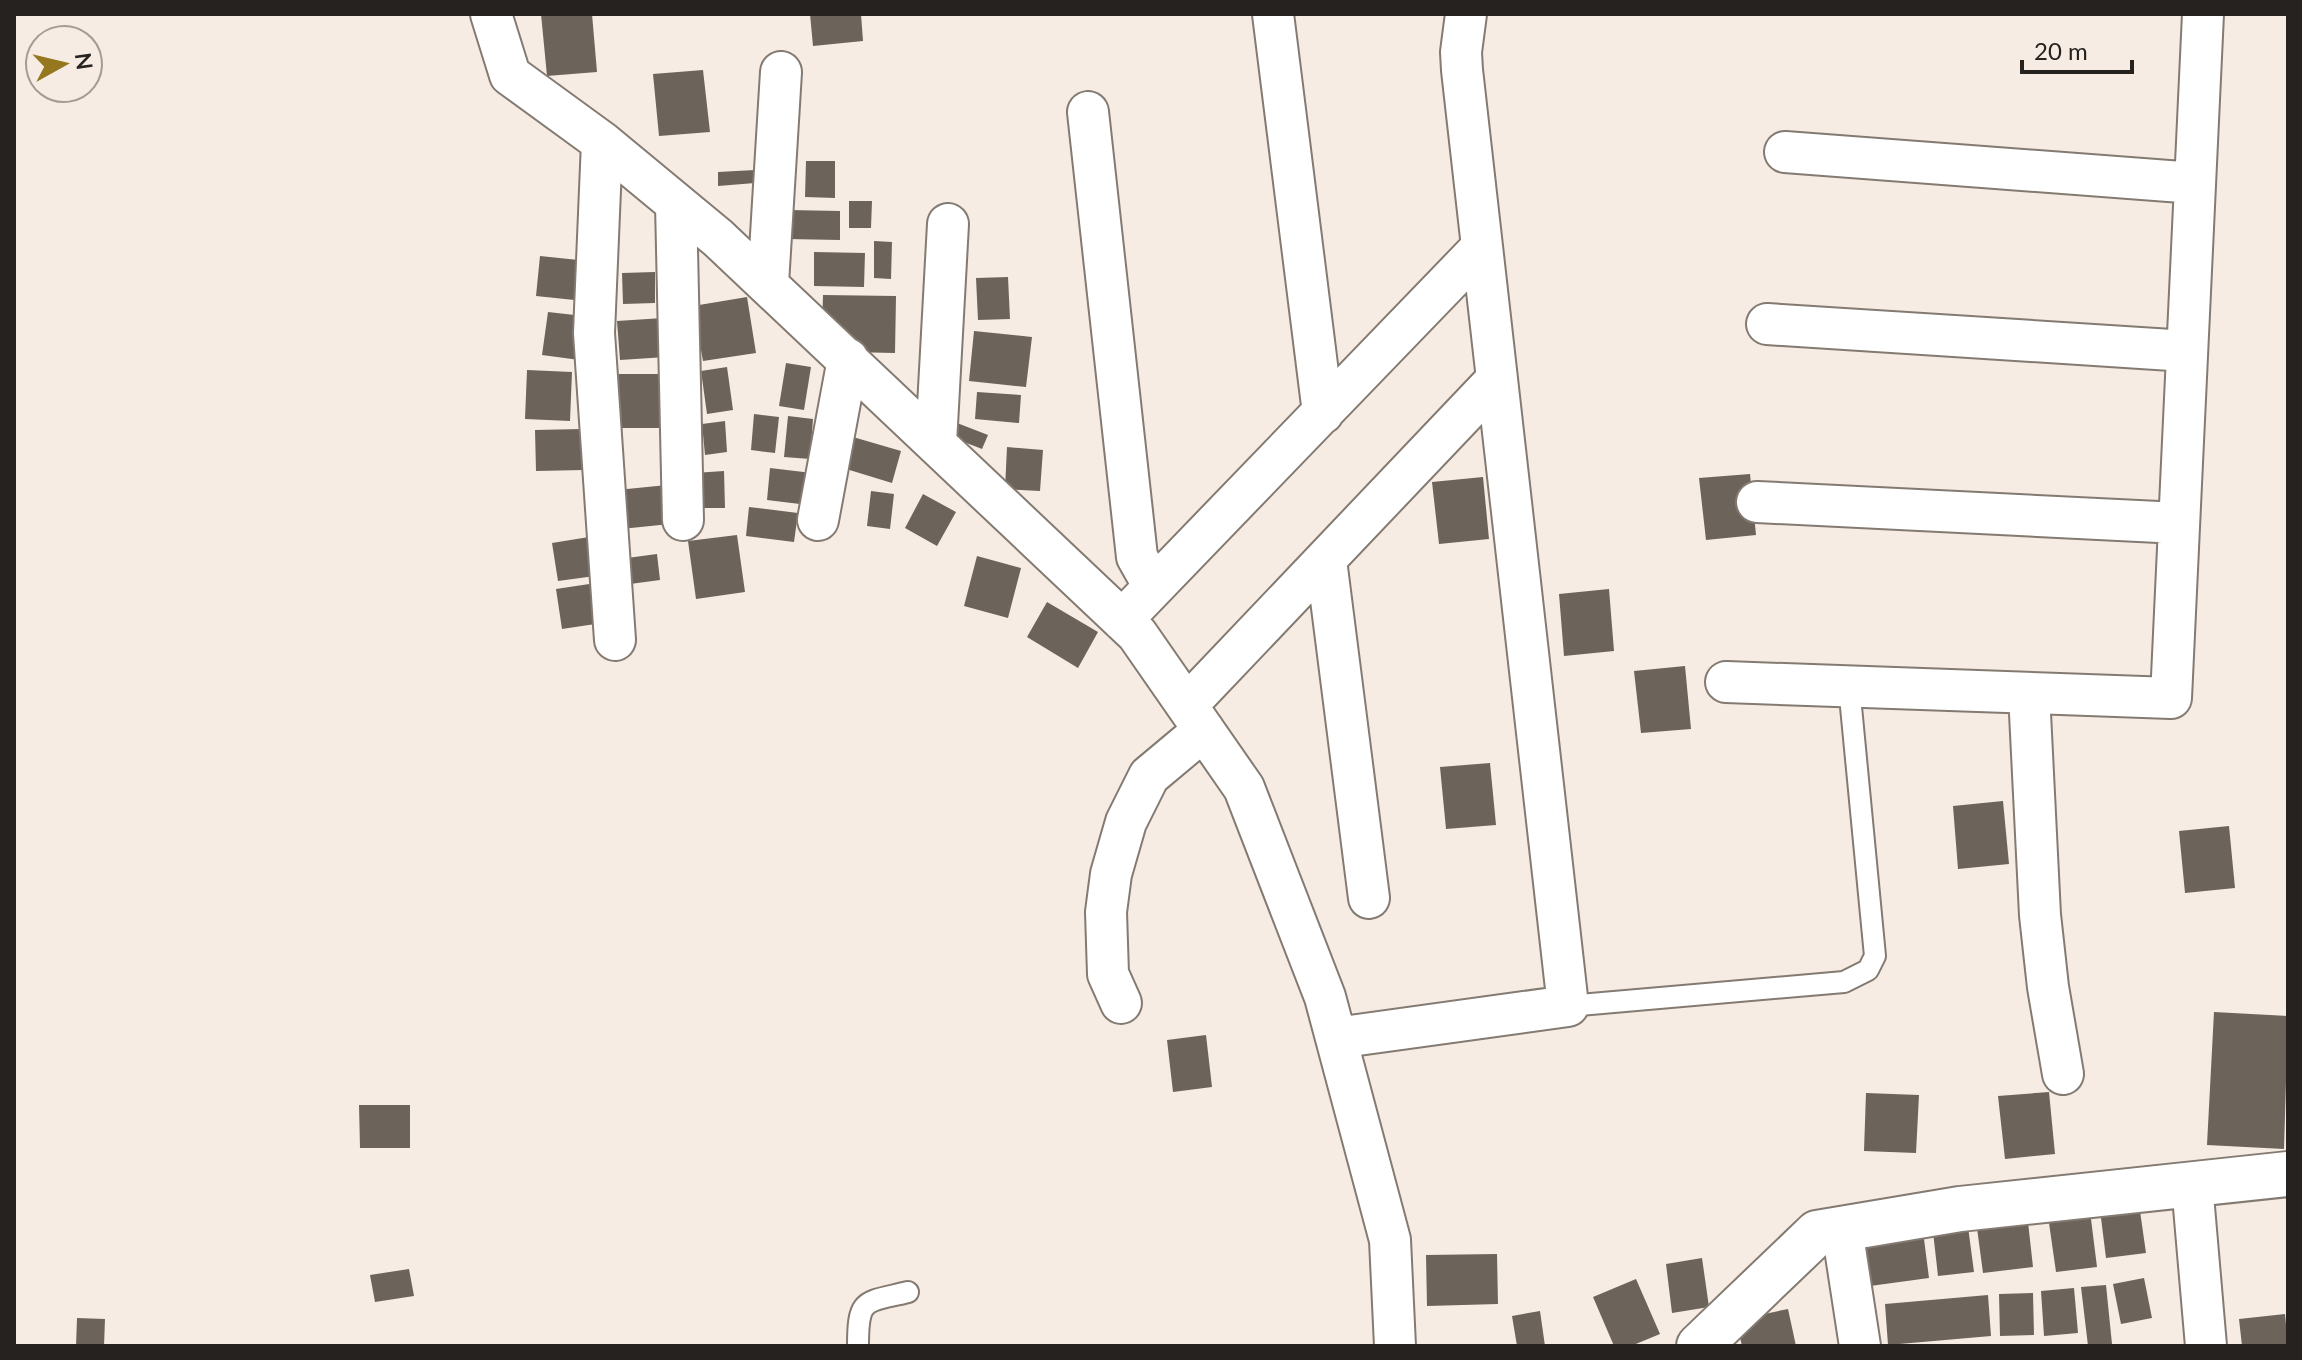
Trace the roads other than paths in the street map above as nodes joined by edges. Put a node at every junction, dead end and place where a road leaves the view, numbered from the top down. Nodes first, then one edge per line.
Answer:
1 (491, 14) edge
2 (1273, 14) edge
3 (1466, 14) edge
4 (2203, 14) edge
5 (781, 72) dead end
6 (1088, 112) dead end
7 (602, 142) junction
8 (1785, 152) dead end
9 (2195, 183) junction
10 (676, 204) junction
11 (948, 224) dead end
12 (1482, 247) junction
13 (768, 284) junction
14 (1767, 324) dead end
15 (2187, 351) junction
16 (848, 359) junction
17 (1497, 379) junction
18 (1323, 413) junction
19 (936, 443) junction
20 (1757, 502) dead end
21 (683, 520) dead end
22 (818, 520) dead end
23 (2179, 523) junction
24 (1326, 560) junction
25 (1154, 587) junction
26 (1122, 620) junction
27 (615, 640) dead end
28 (1726, 682) dead end
29 (1849, 686) junction
30 (2029, 693) junction
31 (1196, 718) junction
32 (1369, 898) dead end
33 (1121, 1003) dead end
34 (1568, 1006) junction
35 (1336, 1038) junction
36 (2063, 1074) dead end
37 (2288, 1174) edge
38 (2192, 1184) junction
39 (1842, 1229) junction
40 (908, 1292) dead end
41 (858, 1346) edge
42 (1395, 1346) edge
43 (1699, 1346) edge
44 (1860, 1346) edge
45 (2206, 1346) edge

1 - 7 street
2 - 18 street
3 - 12 street
4 - 9 street
5 - 13 street
6 - 25 street
7 - 10 street
7 - 27 street
8 - 9 street
9 - 15 street
10 - 13 street
10 - 21 street
11 - 19 street
12 - 17 street
12 - 18 street
13 - 16 street
14 - 15 street
15 - 23 street
16 - 19 street
16 - 22 street
17 - 24 street
17 - 34 street
18 - 25 street
19 - 26 street
20 - 23 street
23 - 30 street
24 - 31 street
24 - 32 street
25 - 26 street
26 - 31 street
28 - 29 street
29 - 30 street
29 - 34 lane
30 - 36 street
31 - 33 street
31 - 35 street
34 - 35 street
35 - 42 street
37 - 38 street
38 - 39 street
38 - 45 street
39 - 43 street
39 - 44 street
40 - 41 lane

